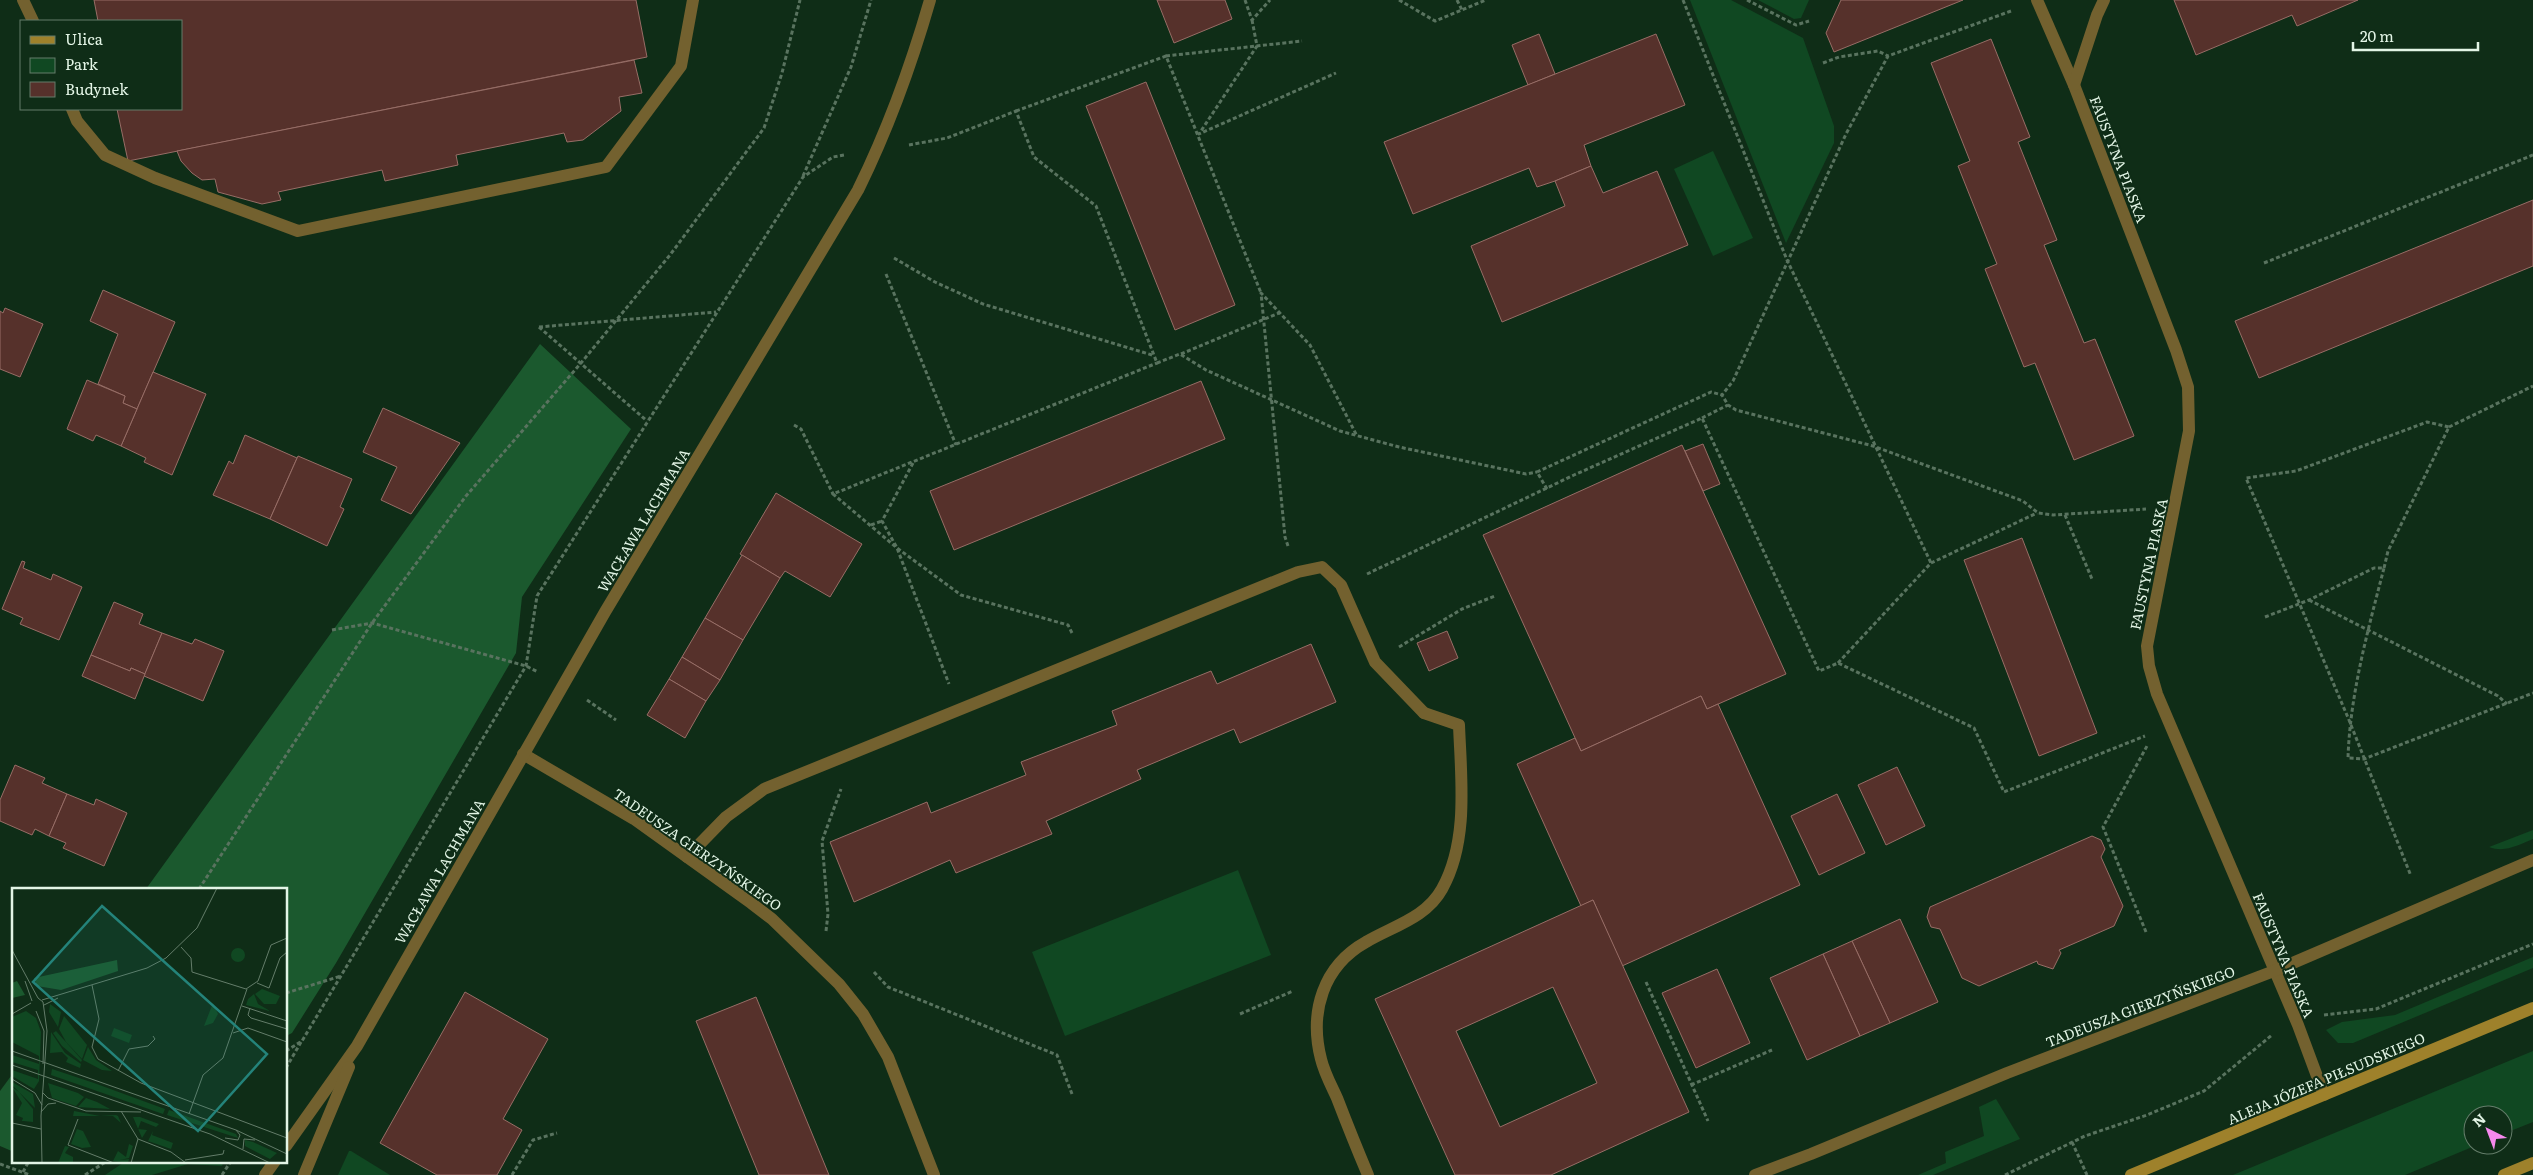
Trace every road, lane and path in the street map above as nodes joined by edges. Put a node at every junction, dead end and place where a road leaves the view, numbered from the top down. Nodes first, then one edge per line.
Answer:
1 (23, 0) edge
2 (693, 0) edge
3 (800, 0) edge
4 (871, 0) edge
5 (930, 0) edge
6 (1244, 0) edge
7 (1270, 0) edge
8 (1399, 0) edge
9 (1457, 0) edge
10 (1486, 0) edge
11 (1683, 0) edge
12 (1747, 0) edge
13 (2037, 0) edge
14 (2104, 0) edge
15 (1462, 10) junction
16 (32, 20) edge
17 (1252, 20) junction
18 (1809, 21) dead end
19 (1302, 41) dead end
20 (1257, 46) junction
21 (1166, 56) junction
22 (1888, 56) junction
23 (1823, 63) dead end
24 (1336, 73) dead end
25 (2074, 85) junction
26 (72, 110) edge
27 (1016, 111) junction
28 (1199, 134) junction
29 (877, 152) junction
30 (2533, 155) edge
31 (803, 177) junction
32 (894, 258) dead end
33 (1787, 260) junction
34 (2264, 263) dead end
35 (886, 274) dead end
36 (1261, 293) junction
37 (716, 312) junction
38 (1279, 313) junction
39 (614, 320) junction
40 (1264, 321) junction
41 (1180, 354) junction
42 (1153, 355) junction
43 (581, 363) junction
44 (1157, 363) junction
45 (2533, 386) edge
46 (1722, 395) junction
47 (1272, 401) junction
48 (1728, 405) junction
49 (1702, 418) junction
50 (647, 421) junction
51 (794, 425) dead end
52 (2449, 427) junction
53 (1357, 436) junction
54 (956, 445) junction
55 (1873, 446) junction
56 (913, 463) junction
57 (1537, 472) junction
58 (1547, 489) junction
59 (833, 494) junction
60 (2148, 509) dead end
61 (2038, 513) junction
62 (2065, 515) junction
63 (882, 521) junction
64 (871, 525) junction
65 (897, 548) junction
66 (1931, 563) junction
67 (2384, 568) junction
68 (1298, 572) junction
69 (2092, 579) dead end
70 (1341, 586) junction
71 (1495, 596) dead end
72 (2309, 600) junction
73 (2300, 603) junction
74 (2265, 617) dead end
75 (372, 624) junction
76 (332, 630) dead end
77 (2368, 630) junction
78 (1085, 660) junction
79 (1375, 662) junction
80 (1838, 663) junction
81 (526, 666) junction
82 (564, 684) junction
83 (2533, 693) edge
84 (2506, 704) junction
85 (959, 711) junction
86 (616, 720) dead end
87 (2349, 720) junction
88 (2171, 726) junction
89 (2155, 732) junction
90 (522, 754) junction
91 (2364, 759) junction
92 (844, 781) dead end
93 (687, 857) junction
94 (2533, 860) edge
95 (2411, 876) dead end
96 (200, 888) edge
97 (2146, 932) dead end
98 (2533, 944) edge
99 (816, 961) junction
100 (2274, 971) junction
101 (874, 972) dead end
102 (341, 976) junction
103 (1328, 976) junction
104 (1646, 982) dead end
105 (288, 992) edge
106 (2533, 1008) edge
107 (1240, 1014) dead end
108 (2298, 1025) junction
109 (302, 1041) junction
110 (357, 1046) junction
111 (288, 1050) edge
112 (1772, 1050) dead end
113 (288, 1065) edge
114 (1691, 1085) junction
115 (1072, 1094) dead end
116 (2324, 1095) junction
117 (1708, 1121) dead end
118 (557, 1133) dead end
119 (2072, 1142) junction
120 (288, 1143) edge
121 (29, 1162) edge
122 (106, 1162) edge
123 (229, 1162) edge
124 (274, 1162) edge
125 (2533, 1163) edge
126 (0, 1164) edge
127 (23, 1172) junction
128 (30, 1175) edge
129 (85, 1175) edge
130 (222, 1175) edge
131 (265, 1175) edge
132 (304, 1175) edge
133 (512, 1175) edge
134 (934, 1175) edge
135 (1368, 1175) edge
136 (1755, 1175) edge
137 (2005, 1175) edge
138 (2087, 1175) edge
139 (2131, 1175) edge
140 (2504, 1175) edge

1 - 16 street
2 - 26 street
3 - 39 path
4 - 31 path
5 - 29 street, WACŁAWA LACHMANA
6 - 17 path
7 - 17 path
8 - 15 path
9 - 15 path
10 - 15 path
11 - 33 path
12 - 18 path
13 - 22 path
13 - 25 street, FAUSTYNA PIASKA
14 - 25 street, FAUSTYNA PIASKA
17 - 20 path
19 - 20 path
20 - 21 path
20 - 28 path
21 - 27 path
21 - 28 path
22 - 23 path
22 - 33 path
24 - 28 path
25 - 88 street, FAUSTYNA PIASKA
27 - 29 path
27 - 42 path
28 - 36 path
29 - 31 path
29 - 82 street, WACŁAWA LACHMANA
30 - 34 path
31 - 37 path
32 - 42 path
33 - 46 path
33 - 55 path
35 - 54 path
36 - 38 path
36 - 40 path
37 - 39 path
37 - 50 path
38 - 40 path
38 - 53 path
39 - 43 path
39 - 43 path
40 - 41 path
40 - 47 path
41 - 44 path
41 - 47 path
42 - 44 path
43 - 50 path
43 - 75 path
44 - 54 path
45 - 52 path
46 - 48 path
46 - 57 path
47 - 53 path
47 - 68 path
48 - 49 path
48 - 55 path
49 - 58 path
49 - 80 path
50 - 81 path
51 - 59 path
52 - 67 path
52 - 73 path
53 - 57 path
54 - 56 path
55 - 61 path
55 - 66 path
56 - 59 path
56 - 63 path
57 - 58 path
58 - 70 path
59 - 64 path
60 - 62 path
61 - 62 path
61 - 66 path
62 - 69 path
63 - 64 path
63 - 65 path
64 - 65 path
65 - 78 path
65 - 85 path
66 - 80 path
67 - 72 path
67 - 77 path
68 - 70 street
68 - 78 street
70 - 79 street
71 - 79 path
72 - 73 path
72 - 77 path
73 - 74 path
73 - 87 path
75 - 76 path
75 - 81 path
75 - 96 path
77 - 84 path
77 - 87 path
78 - 85 street
79 - 103 street
80 - 89 path
81 - 82 path
81 - 102 path
82 - 86 path
82 - 90 street, WACŁAWA LACHMANA
83 - 84 path
84 - 91 path
85 - 93 street
87 - 91 path
87 - 91 path
88 - 89 path
88 - 100 street, FAUSTYNA PIASKA
89 - 97 path
90 - 93 street, TADEUSZA GIERZYŃSKIEGO
90 - 110 street, WACŁAWA LACHMANA
91 - 95 path
92 - 99 path
93 - 99 street, TADEUSZA GIERZYŃSKIEGO
94 - 100 street, TADEUSZA GIERZYŃSKIEGO
98 - 108 path
99 - 134 street, TADEUSZA GIERZYŃSKIEGO
100 - 108 street, FAUSTYNA PIASKA
100 - 136 street, TADEUSZA GIERZYŃSKIEGO
101 - 115 path
102 - 105 path
102 - 109 path
103 - 107 path
103 - 135 street
104 - 114 path
106 - 116 main road, ALEJA JÓZEFA PIŁSUDSKIEGO
108 - 116 street, FAUSTYNA PIASKA
108 - 119 path
109 - 111 path
109 - 113 path
110 - 120 street, WACŁAWA LACHMANA
110 - 132 street, WACŁAWA LACHMANA
112 - 114 path
114 - 117 path
116 - 139 main road, ALEJA JÓZEFA PIŁSUDSKIEGO
118 - 133 path
119 - 137 path
119 - 138 path
121 - 127 path
122 - 129 path
123 - 130 path
124 - 131 street
125 - 140 main road
126 - 127 path
127 - 128 path

